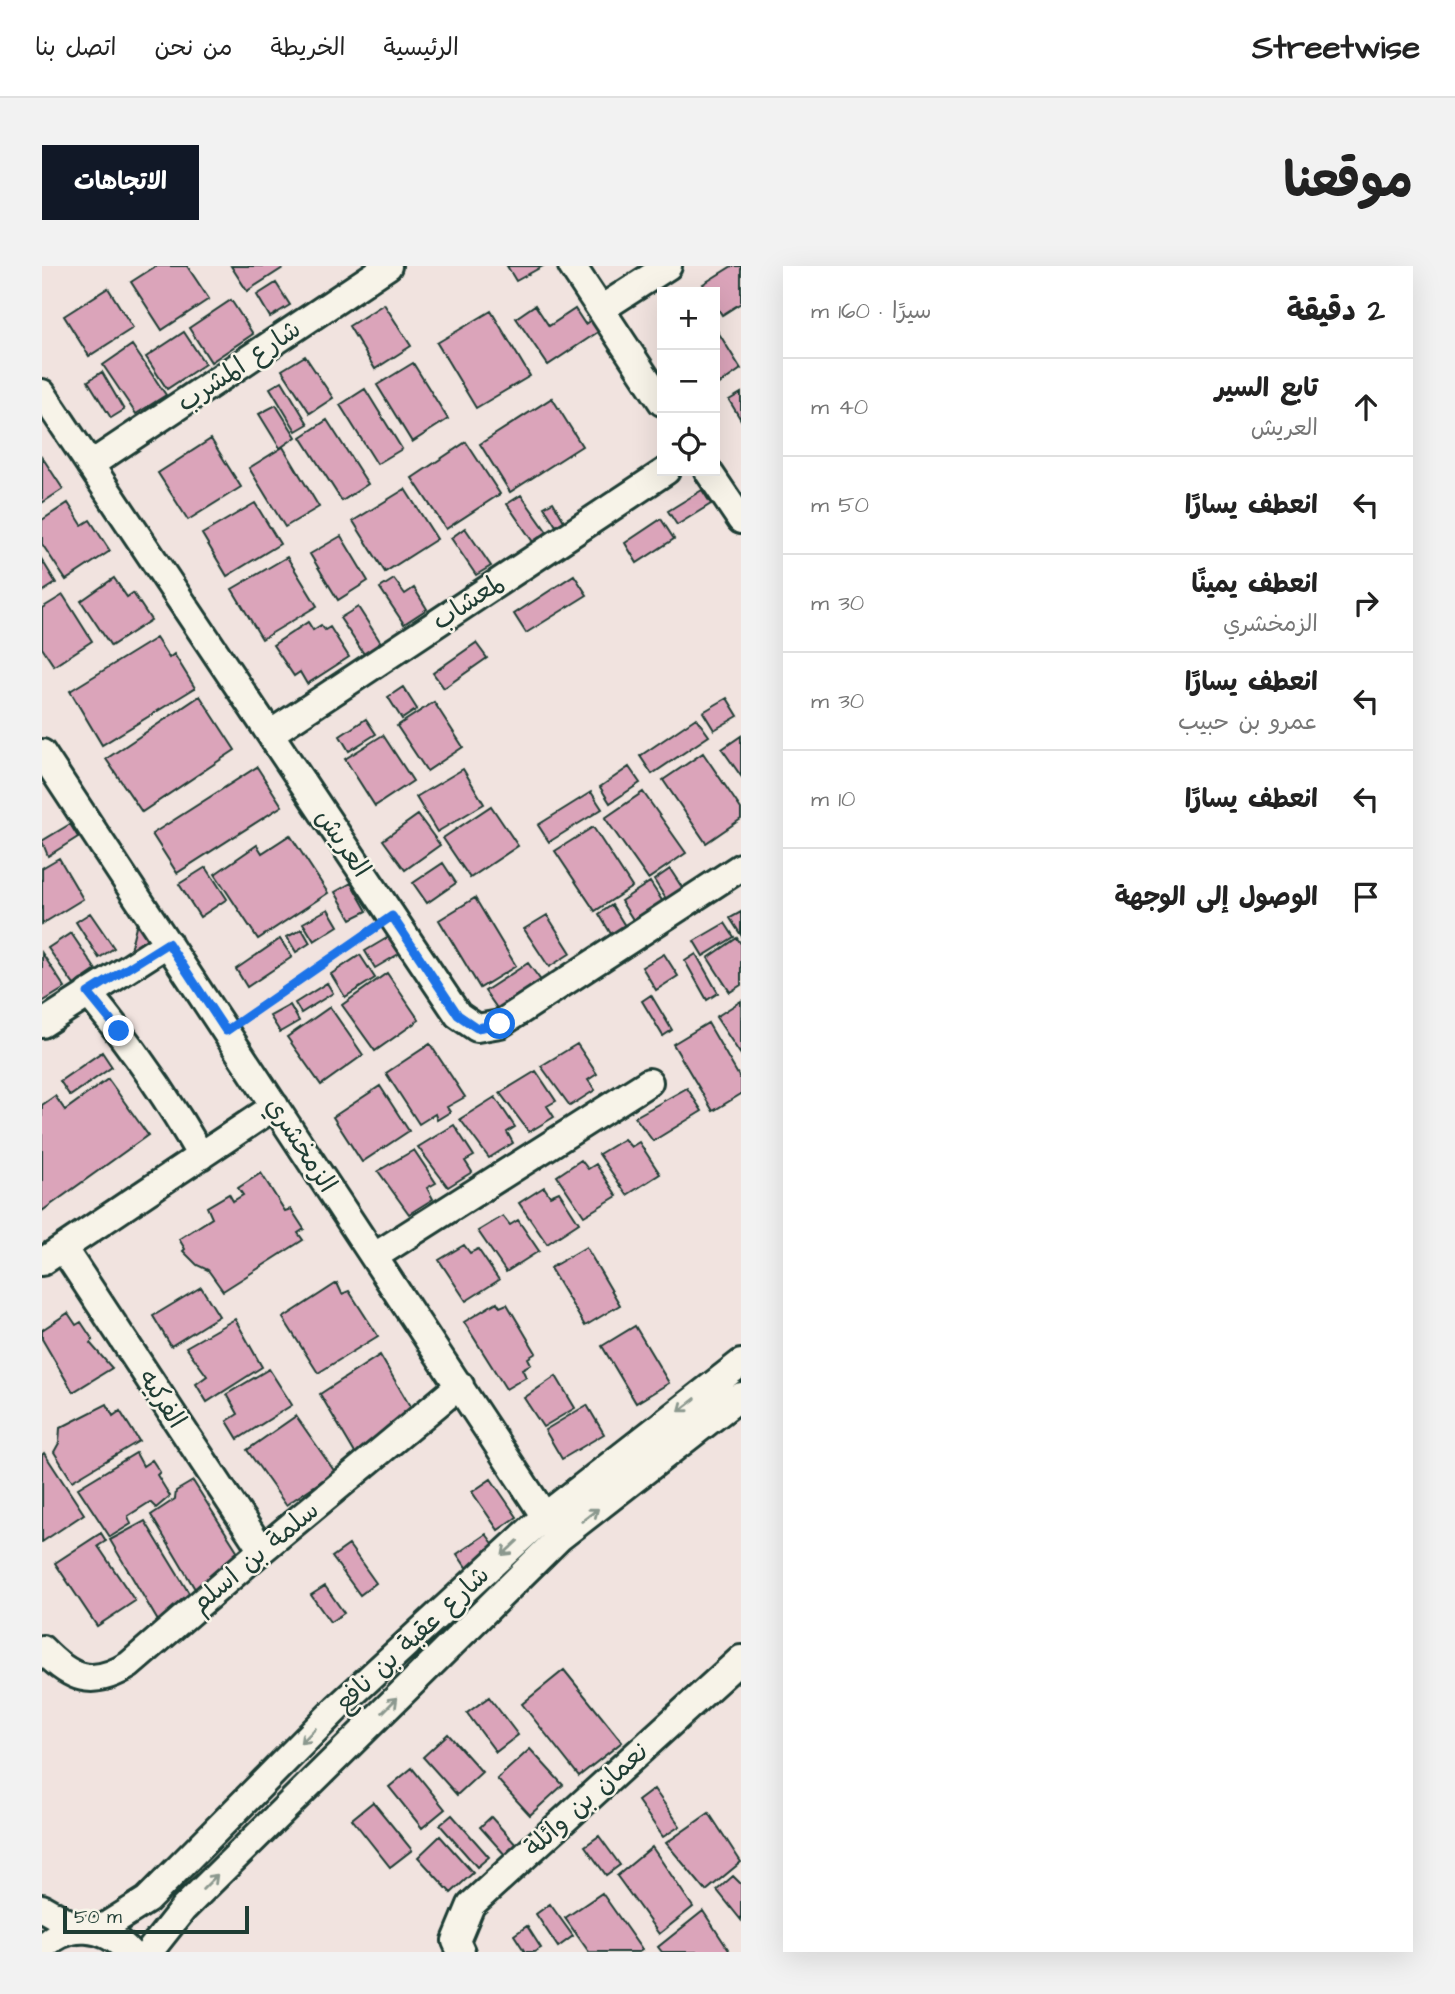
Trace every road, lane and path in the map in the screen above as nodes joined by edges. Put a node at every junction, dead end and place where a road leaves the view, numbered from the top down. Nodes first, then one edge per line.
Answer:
1 (388, 266) edge
2 (572, 266) edge
3 (668, 266) edge
4 (601, 309) junction
5 (42, 393) edge
6 (657, 394) edge
7 (90, 465) junction
8 (658, 476) edge
9 (711, 476) edge
10 (741, 520) edge
11 (270, 734) junction
12 (42, 753) edge
13 (741, 867) edge
14 (392, 916) junction
15 (168, 943) junction
16 (88, 993) junction
17 (42, 1024) edge
18 (226, 1031) junction
19 (649, 1082) dead end
20 (275, 1106) junction
21 (201, 1156) junction
22 (52, 1255) edge
23 (374, 1256) junction
24 (741, 1363) edge
25 (460, 1385) junction
26 (741, 1395) edge
27 (545, 1516) junction
28 (559, 1538) junction
29 (262, 1550) junction
30 (741, 1659) edge
31 (48, 1664) edge
32 (42, 1908) edge
33 (88, 1930) junction
34 (42, 1948) edge
35 (452, 1948) edge
36 (128, 1952) edge
37 (149, 1952) edge

1 - 7 street, شارع المشرب
2 - 4 street
3 - 4 street
4 - 6 street
5 - 7 street, العريش
7 - 11 street, العريش
8 - 11 street, لمعشاب
9 - 10 street
11 - 14 street, العريش
12 - 15 street, الزمخشري
13 - 14 street, العريش
14 - 18 path
15 - 16 street
15 - 18 street, الزمخشري
16 - 17 street
16 - 21 street
18 - 20 street, الزمخشري
19 - 23 street
20 - 21 street
20 - 23 street, الزمخشري
21 - 22 street
22 - 29 street, الفركيه
23 - 25 street, الزمخشري
24 -> 27 street, شارع عقبة بن نافع
25 - 27 street, الزمخشري
25 - 29 street, سلمة بن اسلم
28 -> 26 street, شارع عقبة بن نافع
27 - 28 street, الزمخشري
27 -> 33 street, شارع عقبة بن نافع
37 -> 28 street, شارع عقبة بن نافع
29 - 31 street, سلمة بن اسلم
30 - 35 street, نعمان بن وائلة
32 - 33 street
33 - 34 street, شارع عقبة بن نافع
33 - 36 street

